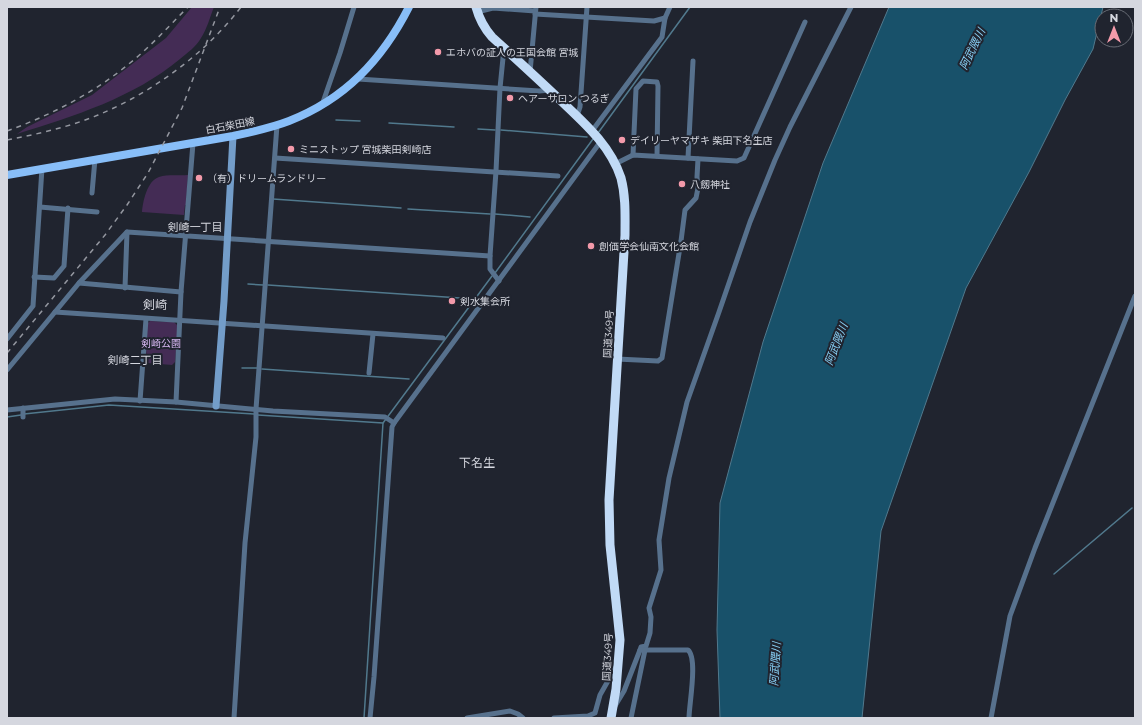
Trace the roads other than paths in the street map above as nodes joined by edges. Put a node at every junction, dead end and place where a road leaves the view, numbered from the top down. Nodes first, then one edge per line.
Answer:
1 (354, 7) edge
2 (409, 7) edge
3 (586, 7) edge
4 (670, 7) edge
5 (851, 7) edge
6 (476, 10) edge
7 (535, 11) edge
8 (586, 17) junction
9 (664, 18) junction
10 (805, 22) dead end
11 (504, 48) junction
12 (693, 60) dead end
13 (530, 72) junction
14 (358, 79) junction
15 (500, 88) junction
16 (550, 90) junction
17 (322, 105) junction
18 (577, 116) junction
19 (277, 125) junction
20 (233, 136) junction
21 (596, 136) junction
22 (193, 143) junction
23 (633, 155) junction
24 (657, 156) junction
25 (275, 158) junction
26 (688, 158) junction
27 (95, 159) junction
28 (698, 159) junction
29 (615, 164) junction
30 (42, 168) junction
31 (496, 171) junction
32 (7, 175) edge
33 (558, 176) dead end
34 (92, 193) dead end
35 (40, 207) junction
36 (68, 208) junction
37 (97, 212) dead end
38 (127, 232) junction
39 (186, 236) junction
40 (227, 239) junction
41 (268, 242) junction
42 (490, 256) junction
43 (34, 277) junction
44 (498, 281) junction
45 (79, 284) junction
46 (125, 288) junction
47 (181, 292) junction
48 (1135, 296) edge
49 (55, 312) junction
50 (146, 319) junction
51 (180, 321) junction
52 (222, 324) junction
53 (263, 326) junction
54 (373, 334) junction
55 (443, 338) dead end
56 (7, 339) edge
57 (618, 359) junction
58 (7, 370) edge
59 (370, 373) dead end
60 (140, 401) junction
61 (176, 402) junction
62 (216, 406) junction
63 (23, 408) junction
64 (7, 410) edge
65 (257, 412) junction
66 (23, 417) dead end
67 (393, 422) junction
68 (642, 650) junction
69 (619, 663) junction
70 (613, 708) junction
71 (479, 717) edge
72 (234, 718) edge
73 (370, 718) edge
74 (467, 718) edge
75 (523, 718) edge
76 (554, 718) edge
77 (611, 718) edge
78 (631, 718) edge
79 (689, 718) edge
80 (991, 718) edge

1 - 17 street
2 - 14 main road, 白石柴田線
3 - 8 street
4 - 9 street
5 - 68 street
6 - 7 street
6 - 11 highway, 国道349号
7 - 8 street
7 - 13 street
8 - 9 street
8 - 18 street
9 - 21 street
10 - 28 street
11 - 13 highway, 国道349号
11 - 15 street
12 - 26 street
13 - 16 highway, 国道349号
14 - 15 street
14 - 17 main road, 白石柴田線
15 - 16 street
15 - 31 street
16 - 18 highway, 国道349号
17 - 19 main road, 白石柴田線
18 - 21 highway, 国道349号
19 - 20 main road, 白石柴田線
19 - 25 street
20 - 22 main road, 白石柴田線
20 - 40 street
21 - 29 highway, 国道349号
21 - 44 street
22 - 27 main road, 白石柴田線
22 - 39 street
23 - 24 street
23 - 24 street
23 - 29 street
24 - 26 street
25 - 31 street
25 - 41 street
26 - 28 street
27 - 30 main road, 白石柴田線
27 - 34 street
28 - 57 street
29 - 57 highway, 国道349号
30 - 32 main road, 白石柴田線
30 - 35 street
31 - 33 street
31 - 42 street
35 - 36 street
35 - 43 street
36 - 37 street
36 - 43 street
38 - 39 street
38 - 45 street
38 - 46 street
39 - 40 street
39 - 47 street
40 - 41 street
40 - 52 street
41 - 42 street
41 - 53 street
42 - 44 street
43 - 56 street
44 - 67 street
45 - 46 street
45 - 49 street
46 - 47 street
47 - 51 street
48 - 80 street
49 - 50 street
49 - 58 street
50 - 51 street
50 - 60 street
51 - 52 street
51 - 61 street
52 - 53 street
52 - 62 street
53 - 54 street
53 - 65 street
54 - 55 street
54 - 59 street
57 - 69 highway, 国道349号
60 - 61 street
60 - 63 street
61 - 62 street
62 - 65 street
63 - 64 street
63 - 66 street
65 - 67 street
65 - 72 street
67 - 73 street
68 - 70 street
68 - 78 street
68 - 79 street
69 - 70 highway, 国道349号
69 - 76 street
70 - 77 highway, 国道349号
71 - 74 street
71 - 75 street

